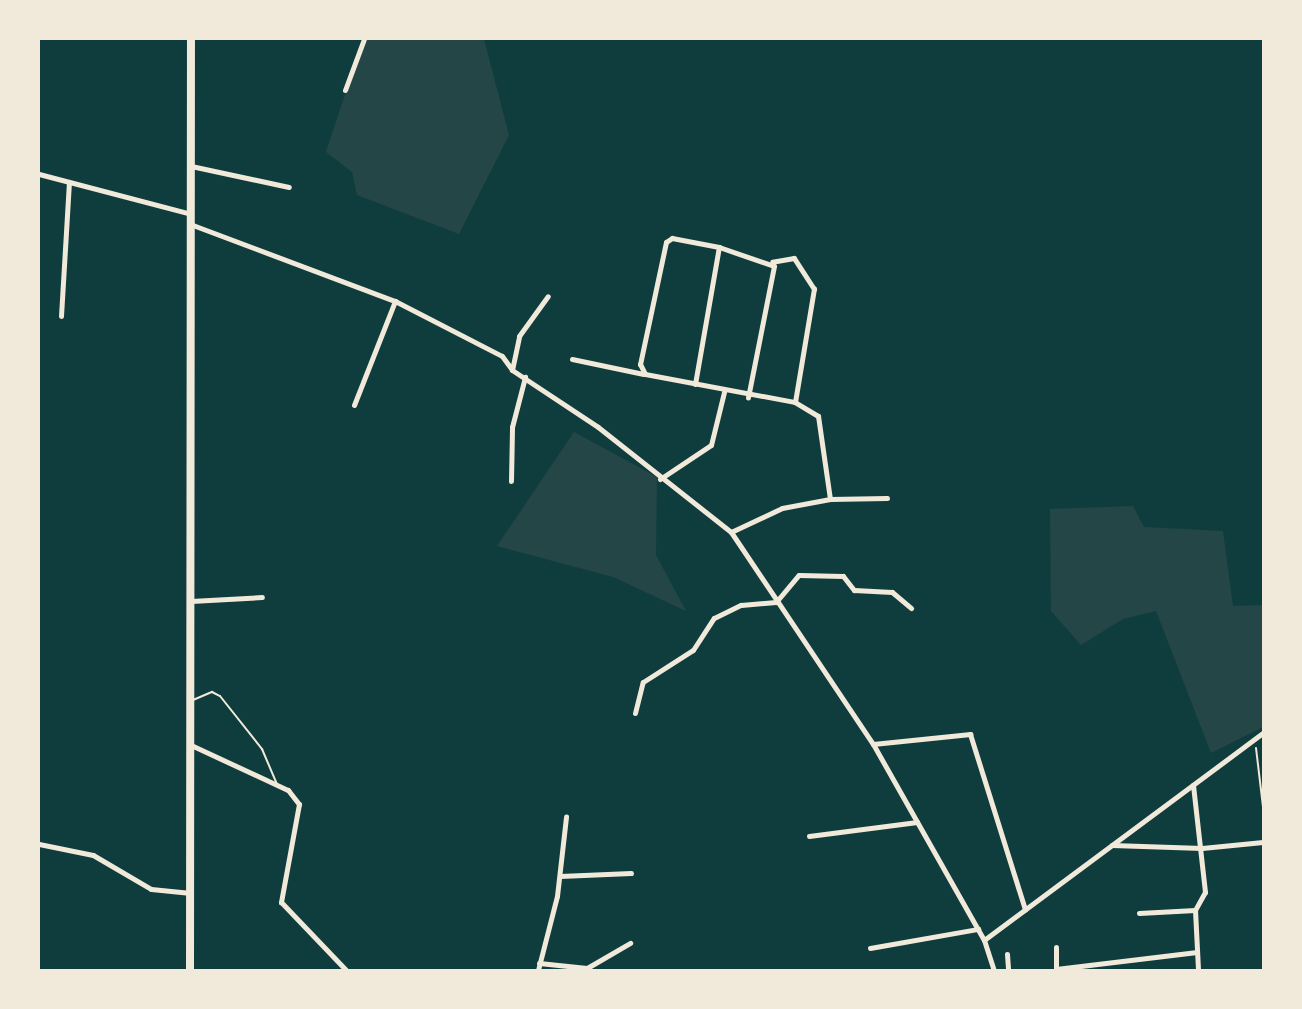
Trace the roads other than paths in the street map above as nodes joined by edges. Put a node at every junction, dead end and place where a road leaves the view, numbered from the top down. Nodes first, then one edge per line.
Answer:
1 (191, 39) edge
2 (362, 40) edge
3 (345, 90) dead end
4 (191, 166) junction
5 (39, 174) edge
6 (69, 182) junction
7 (289, 187) dead end
8 (191, 214) junction
9 (190, 224) junction
10 (719, 247) junction
11 (772, 262) junction
12 (548, 296) dead end
13 (395, 301) junction
14 (61, 316) dead end
15 (572, 360) dead end
16 (512, 370) junction
17 (645, 374) junction
18 (525, 377) junction
19 (695, 384) junction
20 (724, 392) junction
21 (748, 397) junction
22 (795, 402) junction
23 (354, 405) dead end
24 (660, 479) junction
25 (511, 481) dead end
26 (887, 498) dead end
27 (830, 499) junction
28 (731, 532) junction
29 (262, 597) dead end
30 (191, 601) junction
31 (776, 602) junction
32 (911, 608) dead end
33 (193, 700) junction
34 (635, 713) dead end
35 (1263, 733) edge
36 (873, 744) junction
37 (193, 749) junction
38 (277, 784) junction
39 (1193, 785) junction
40 (566, 817) dead end
41 (917, 822) junction
42 (809, 836) dead end
43 (1263, 843) edge
44 (39, 844) edge
45 (1111, 845) junction
46 (1202, 848) junction
47 (631, 873) dead end
48 (560, 876) junction
49 (191, 893) junction
50 (1025, 910) junction
51 (1195, 910) junction
52 (1138, 913) dead end
53 (978, 929) junction
54 (984, 940) junction
55 (630, 943) dead end
56 (1056, 947) dead end
57 (870, 948) dead end
58 (1197, 952) junction
59 (1007, 954) dead end
60 (539, 963) junction
61 (1056, 969) edge
62 (190, 970) edge
63 (345, 970) edge
64 (538, 970) edge
65 (994, 970) edge
66 (1008, 970) edge
67 (1198, 970) edge

1 - 4 main road
2 - 3 street
4 - 7 street
4 - 8 main road
5 - 6 street
6 - 8 street
6 - 14 street
8 - 9 main road
9 - 13 street
9 - 30 main road
10 - 11 street
10 - 17 street
10 - 19 street
11 - 21 street
11 - 22 street
12 - 16 street
13 - 16 street
13 - 23 street
15 - 17 street
16 - 18 street
17 - 19 street
18 - 24 street
18 - 25 street
19 - 20 street
20 - 21 street
20 - 24 street
21 - 22 street
22 - 27 street
24 - 28 street
26 - 27 street
27 - 28 street
28 - 31 street
29 - 30 street
30 - 33 main road
31 - 32 street
31 - 34 street
31 - 36 street
33 - 37 main road
33 - 38 lane
35 - 39 street
36 - 41 street
36 - 50 street
37 - 38 street
37 - 49 main road
38 - 63 street
39 - 45 street
39 - 46 street
40 - 48 street
41 - 42 street
41 - 53 street
43 - 46 street
44 - 49 street
45 - 46 street
45 - 50 street
46 - 51 street
47 - 48 street
48 - 60 street
49 - 62 main road
50 - 54 street
51 - 52 street
51 - 58 street
53 - 54 street
53 - 57 street
54 - 65 street
55 - 60 street
56 - 61 street
58 - 61 street
58 - 67 street
59 - 66 street
60 - 64 street

